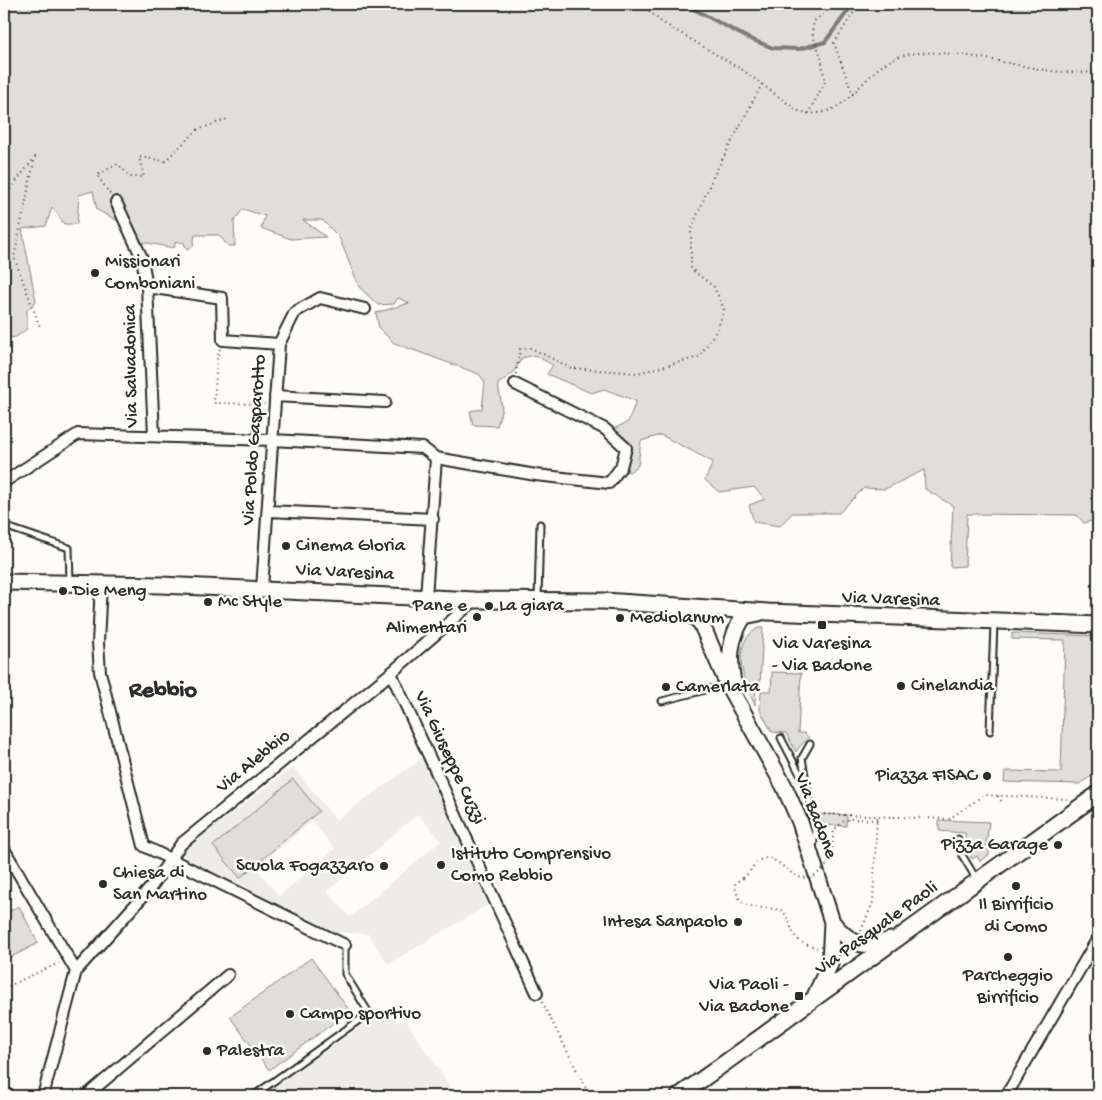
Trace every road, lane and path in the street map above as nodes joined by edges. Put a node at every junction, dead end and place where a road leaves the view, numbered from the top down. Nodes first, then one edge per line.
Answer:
1 (642, 4) edge
2 (836, 4) edge
3 (859, 4) edge
4 (1098, 73) edge
5 (762, 84) junction
6 (853, 96) junction
7 (808, 114) junction
8 (230, 118) dead end
9 (4, 198) edge
10 (116, 202) joint
11 (147, 287) junction
12 (365, 309) dead end
13 (40, 327) dead end
14 (279, 344) junction
15 (217, 358) dead end
16 (515, 384) joint
17 (275, 400) junction
18 (385, 402) dead end
19 (154, 435) junction
20 (272, 440) junction
21 (436, 458) junction
22 (4, 482) edge
23 (269, 511) junction
24 (433, 519) junction
25 (540, 524) dead end
26 (4, 526) edge
27 (4, 582) edge
28 (70, 583) junction
29 (101, 584) junction
30 (262, 589) junction
31 (426, 597) junction
32 (476, 600) junction
33 (538, 600) junction
34 (684, 607) junction
35 (768, 612) junction
36 (744, 616) junction
37 (994, 622) junction
38 (1098, 627) edge
39 (391, 673) junction
40 (728, 685) junction
41 (662, 701) dead end
42 (738, 701) junction
43 (990, 731) dead end
44 (781, 738) dead end
45 (810, 744) dead end
46 (806, 785) junction
47 (998, 795) junction
48 (1092, 799) edge
49 (1002, 802) dead end
50 (809, 809) junction
51 (877, 820) dead end
52 (958, 839) dead end
53 (4, 849) edge
54 (810, 858) junction
55 (170, 859) junction
56 (743, 878) dead end
57 (978, 881) junction
58 (832, 922) junction
59 (907, 932) junction
60 (1098, 938) edge
61 (346, 945) joint
62 (69, 957) junction
63 (76, 971) junction
64 (228, 975) dead end
65 (4, 988) edge
66 (537, 993) joint
67 (811, 1002) junction
68 (42, 1096) edge
69 (86, 1096) edge
70 (253, 1096) edge
71 (590, 1096) edge
72 (679, 1096) edge
73 (1006, 1096) edge

1 - 5 path
2 - 7 path
3 - 6 path
4 - 6 path
5 - 7 path
5 - 16 path
6 - 7 path
8 - 10 path
9 - 13 path
10 - 11 street, Via Salvadonica
11 - 14 street
11 - 19 street, Via Salvadonica
12 - 14 street, Via Poldo Gasparotto
14 - 17 street, Via Poldo Gasparotto
15 - 17 path
16 - 21 street
17 - 18 street
17 - 20 street, Via Poldo Gasparotto
19 - 20 street
19 - 22 street, Via Salvadonica
20 - 21 street
20 - 23 street, Via Poldo Gasparotto
21 - 24 street
23 - 24 street
23 - 30 street, Via Poldo Gasparotto
24 - 31 street
25 - 33 lane
26 - 28 lane
27 - 28 main road, Via Varesina
28 - 29 main road, Via Varesina
29 - 30 main road, Via Varesina
29 - 55 street
30 - 31 main road, Via Varesina
31 - 32 main road, Via Varesina
32 - 33 main road, Via Varesina
32 - 39 street, Via Alebbio
33 - 34 main road, Via Varesina
34 - 35 main road, Via Varesina
34 - 36 lane, Via Varesina
34 - 40 main road, Via Badone
35 - 36 main road
35 - 37 main road, Via Varesina
36 - 37 lane, Via Varesina
36 - 42 main road, Via Badone
37 - 38 main road, Via Varesina
37 - 43 lane
39 - 55 street, Via Alebbio
39 - 66 street, Via Giuseppe Cuzzi
40 - 41 lane
40 - 42 main road, Via Badone
42 - 54 main road, Via Badone
44 - 46 lane
45 - 46 lane
46 - 50 lane
47 - 48 path
47 - 49 path
47 - 50 path
48 - 57 main road, Via Pasquale Paoli
50 - 54 lane
51 - 56 path, bridge
52 - 57 lane
53 - 62 street
54 - 58 main road, Via Badone
55 - 61 street
55 - 63 street, Via Alebbio
57 - 59 main road, Via Pasquale Paoli
58 - 59 main road, Via Badone
58 - 67 main road, Via Badone
59 - 67 main road, Via Pasquale Paoli
60 - 73 street
61 - 70 lane
62 - 63 street
62 - 65 path
63 - 68 street
64 - 69 street
66 - 71 path
67 - 72 main road, Via Pasquale Paoli

